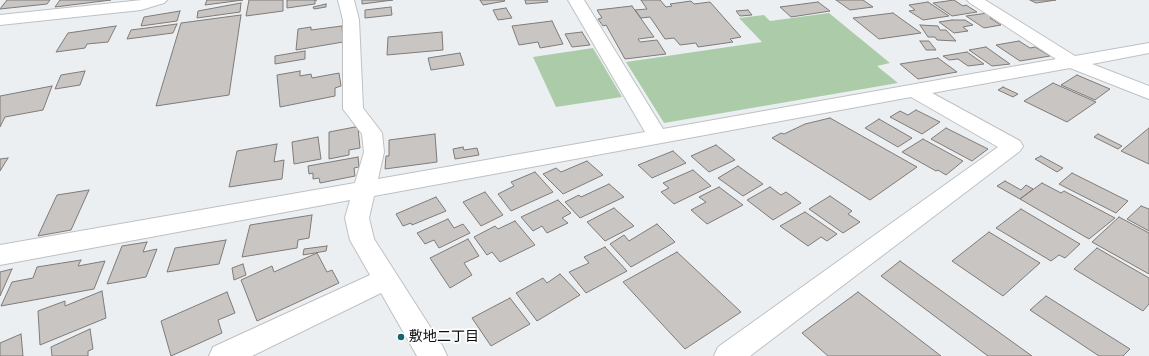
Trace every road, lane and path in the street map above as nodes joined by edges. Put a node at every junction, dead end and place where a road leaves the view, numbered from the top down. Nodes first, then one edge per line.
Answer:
1 (159, 0) edge
2 (346, 0) edge
3 (576, 0) edge
4 (975, 0) edge
5 (0, 20) edge
6 (1149, 48) edge
7 (1072, 62) junction
8 (913, 90) junction
9 (1149, 92) edge
10 (658, 137) junction
11 (364, 189) junction
12 (0, 255) edge
13 (385, 278) junction
14 (223, 356) edge
15 (433, 356) edge
16 (728, 356) edge

1 - 5 street
2 - 11 street
3 - 10 street
4 - 7 street
6 - 7 street
7 - 8 street
7 - 9 street
8 - 10 street
8 - 16 street
10 - 11 street
11 - 12 street
11 - 13 street
13 - 14 street
13 - 15 street

